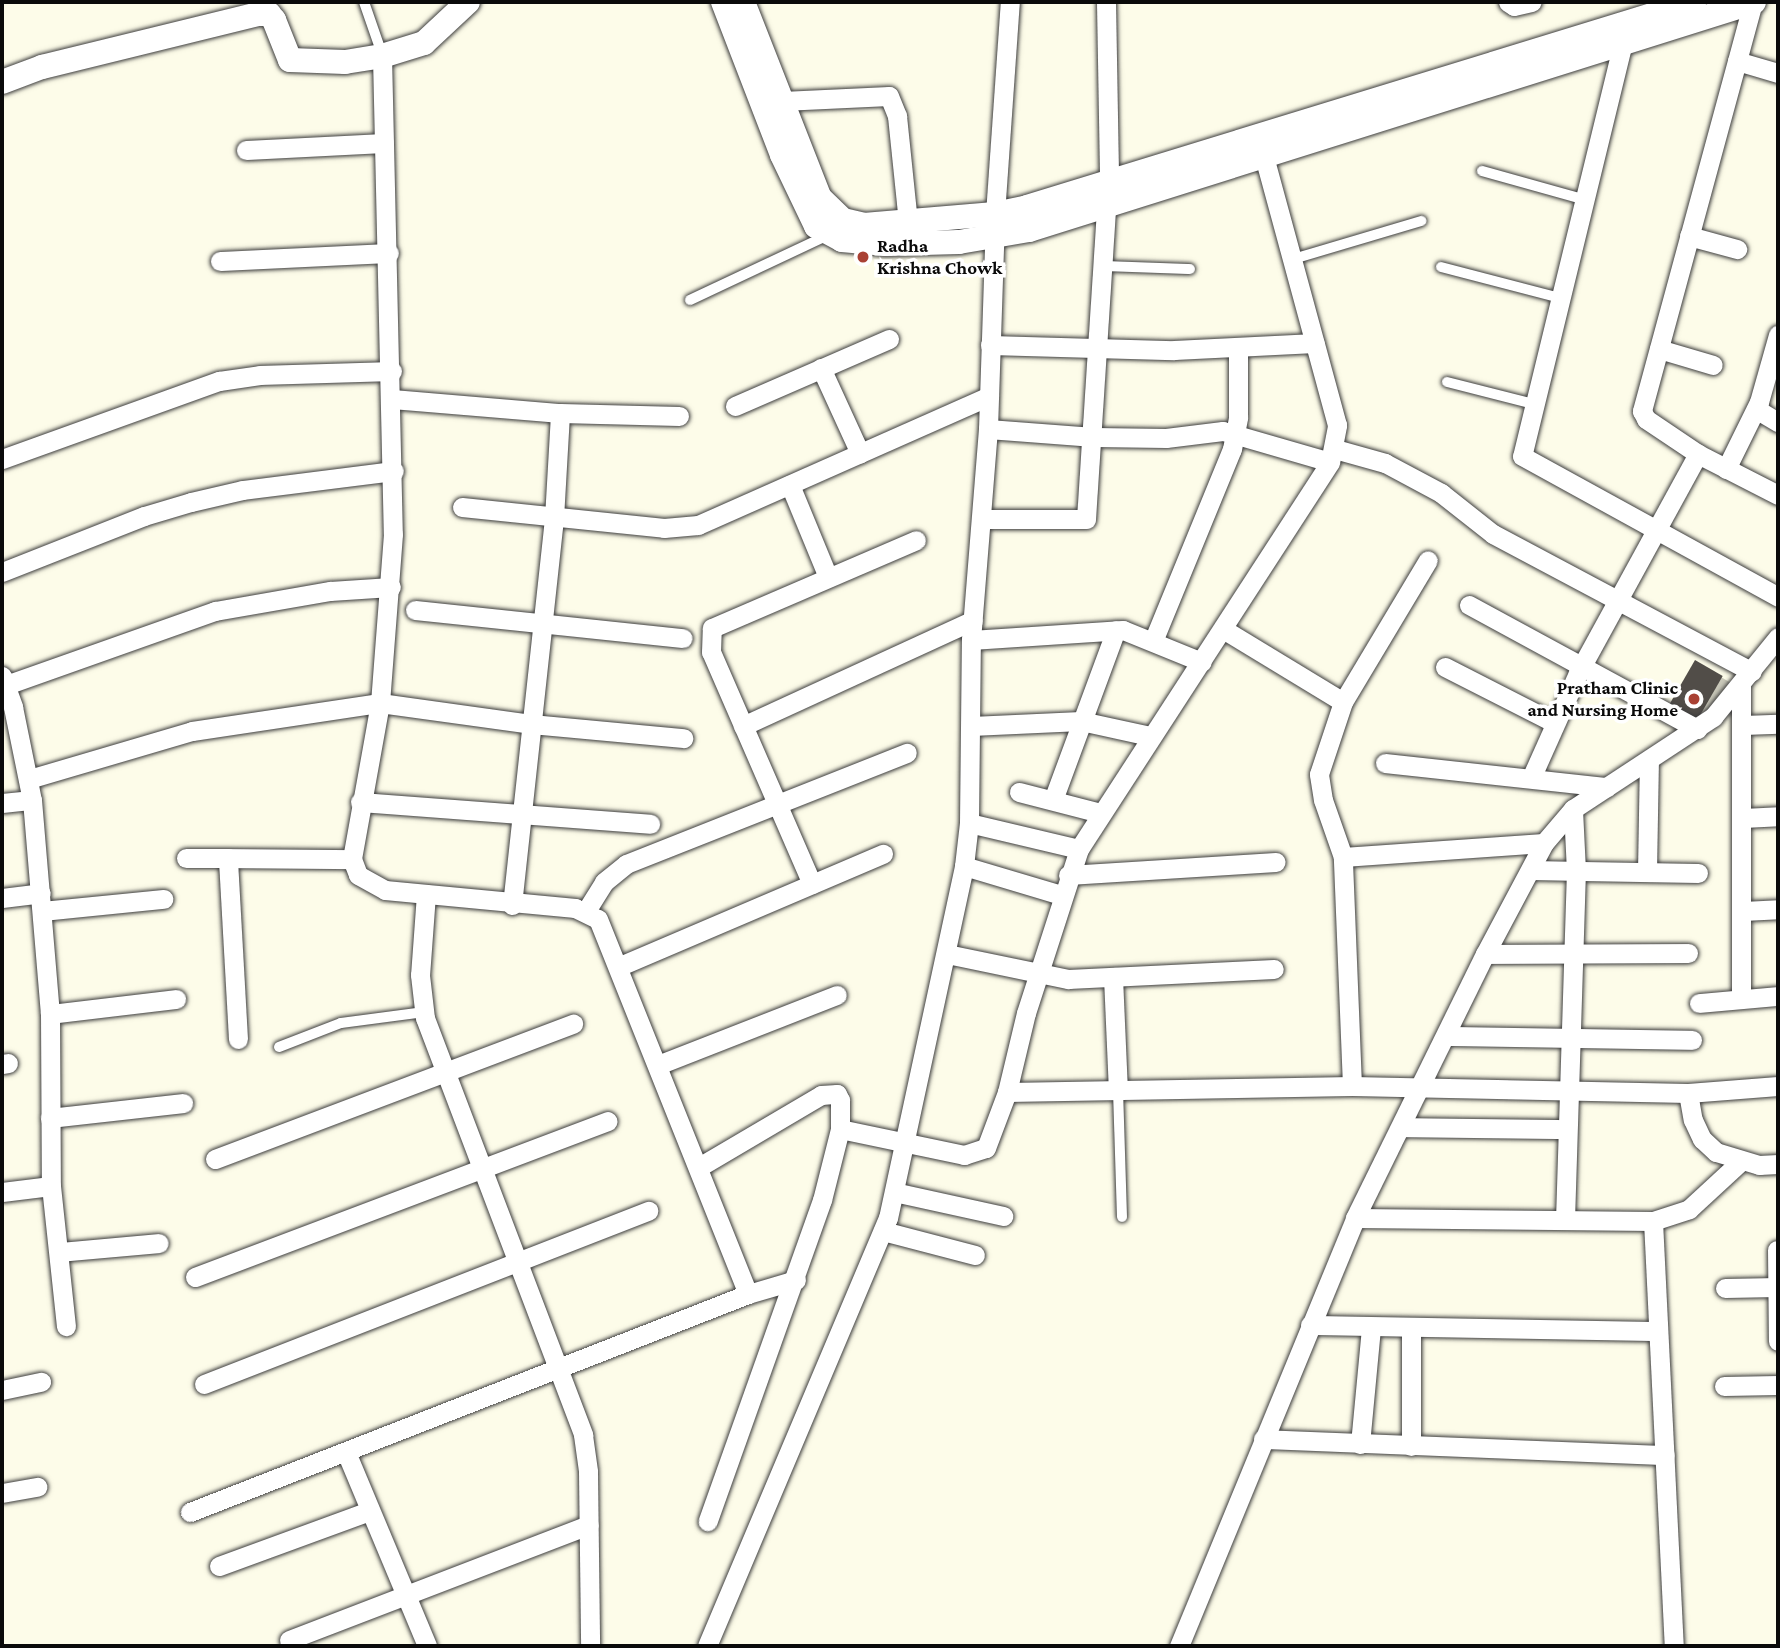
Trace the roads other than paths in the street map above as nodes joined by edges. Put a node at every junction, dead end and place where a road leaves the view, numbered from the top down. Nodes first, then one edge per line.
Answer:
1 (364, 2) edge
2 (468, 2) edge
3 (723, 2) edge
4 (743, 2) edge
5 (1010, 2) edge
6 (1106, 2) edge
7 (1508, 2) edge
8 (1532, 2) edge
9 (1694, 2) edge
10 (1754, 2) edge
11 (267, 8) edge
12 (1625, 34) junction
13 (382, 56) junction
14 (1737, 61) junction
15 (1778, 73) edge
16 (2, 82) edge
17 (782, 101) junction
18 (384, 143) junction
19 (246, 150) dead end
20 (1264, 156) junction
21 (1482, 171) dead end
22 (1109, 181) junction
23 (1586, 200) junction
24 (1106, 206) junction
25 (1420, 221) dead end
26 (908, 223) junction
27 (995, 226) junction
28 (828, 235) junction
29 (1689, 236) junction
30 (1737, 249) dead end
31 (389, 253) junction
32 (1293, 258) junction
33 (220, 261) dead end
34 (1102, 266) junction
35 (1441, 267) dead end
36 (1190, 269) dead end
37 (1560, 298) junction
38 (690, 300) dead end
39 (1778, 335) edge
40 (888, 339) dead end
41 (1315, 343) junction
42 (990, 345) junction
43 (1097, 349) junction
44 (1238, 349) junction
45 (1659, 349) junction
46 (1713, 365) dead end
47 (821, 368) junction
48 (392, 371) junction
49 (1447, 382) dead end
50 (989, 396) junction
51 (393, 398) junction
52 (1533, 404) junction
53 (735, 406) dead end
54 (1756, 409) junction
55 (560, 413) junction
56 (679, 416) dead end
57 (1778, 422) edge
58 (988, 429) junction
59 (1236, 435) junction
60 (1094, 437) junction
61 (860, 453) junction
62 (1698, 454) junction
63 (1332, 456) junction
64 (2, 459) edge
65 (1726, 469) junction
66 (394, 471) junction
67 (790, 485) junction
68 (1778, 495) edge
69 (461, 507) dead end
70 (554, 517) junction
71 (981, 519) junction
72 (1659, 531) junction
73 (916, 540) dead end
74 (1427, 560) dead end
75 (2, 572) edge
76 (828, 577) junction
77 (391, 587) junction
78 (1778, 597) edge
79 (1618, 601) junction
80 (1469, 605) dead end
81 (415, 610) dead end
82 (542, 623) junction
83 (1223, 629) junction
84 (972, 630) junction
85 (1116, 630) junction
86 (1778, 637) edge
87 (684, 638) dead end
88 (1154, 639) junction
89 (1202, 662) junction
90 (1583, 664) junction
91 (1445, 667) dead end
92 (1759, 668) edge
93 (5, 690) edge
94 (1343, 702) junction
95 (380, 703) junction
96 (1081, 721) junction
97 (1555, 723) junction
98 (531, 724) junction
99 (1778, 724) edge
100 (1742, 725) junction
101 (743, 726) junction
102 (971, 726) junction
103 (1698, 729) junction
104 (1150, 736) junction
105 (683, 738) dead end
106 (906, 753) dead end
107 (1649, 760) junction
108 (1385, 762) dead end
109 (1532, 776) junction
110 (29, 779) junction
111 (1607, 787) junction
112 (1019, 792) dead end
113 (32, 800) junction
114 (1053, 800) junction
115 (360, 802) junction
116 (2, 803) edge
117 (778, 805) junction
118 (1573, 809) junction
119 (1100, 813) junction
120 (523, 815) junction
121 (1778, 816) edge
122 (1743, 818) junction
123 (969, 823) junction
124 (650, 824) dead end
125 (1544, 843) junction
126 (1079, 849) junction
127 (883, 854) dead end
128 (1343, 857) junction
129 (186, 858) dead end
130 (228, 858) junction
131 (352, 859) junction
132 (1276, 862) dead end
133 (964, 866) junction
134 (1531, 870) junction
135 (1576, 871) junction
136 (1647, 872) junction
137 (1698, 873) dead end
138 (1069, 875) junction
139 (812, 884) junction
140 (426, 894) junction
141 (1061, 895) junction
142 (2, 898) edge
143 (163, 899) dead end
144 (41, 902) junction
145 (512, 905) junction
146 (1778, 909) edge
147 (586, 911) junction
148 (1743, 911) junction
149 (1688, 953) dead end
150 (947, 954) junction
151 (1485, 954) junction
152 (1571, 954) junction
153 (620, 966) junction
154 (1274, 969) dead end
155 (1038, 976) junction
156 (1113, 977) junction
157 (837, 995) dead end
158 (1778, 996) edge
159 (176, 999) dead end
160 (1741, 999) junction
161 (1699, 1003) dead end
162 (424, 1012) junction
163 (50, 1014) junction
164 (573, 1024) dead end
165 (1446, 1036) junction
166 (238, 1040) dead end
167 (1569, 1040) junction
168 (1692, 1040) dead end
169 (279, 1047) dead end
170 (658, 1065) junction
171 (445, 1074) junction
172 (1352, 1086) junction
173 (1778, 1086) edge
174 (1420, 1088) junction
175 (1118, 1090) junction
176 (1007, 1092) junction
177 (1568, 1092) junction
178 (1688, 1093) junction
179 (183, 1103) dead end
180 (50, 1118) junction
181 (607, 1121) dead end
182 (1401, 1127) junction
183 (840, 1129) junction
184 (1566, 1129) junction
185 (907, 1144) junction
186 (215, 1159) dead end
187 (1741, 1161) junction
188 (1778, 1164) edge
189 (481, 1167) junction
190 (699, 1167) junction
191 (51, 1186) junction
192 (2, 1192) edge
193 (894, 1192) junction
194 (648, 1211) dead end
195 (1003, 1216) dead end
196 (1122, 1217) dead end
197 (1355, 1218) junction
198 (1565, 1220) junction
199 (1653, 1221) junction
200 (883, 1231) junction
201 (159, 1243) dead end
202 (1777, 1250) edge
203 (59, 1252) junction
204 (975, 1255) dead end
205 (519, 1262) junction
206 (195, 1278) dead end
207 (796, 1280) junction
208 (1778, 1287) edge
209 (1725, 1288) dead end
210 (748, 1294) junction
211 (1310, 1325) junction
212 (66, 1326) dead end
213 (1371, 1328) junction
214 (1411, 1329) junction
215 (1657, 1331) junction
216 (1778, 1341) edge
217 (561, 1367) junction
218 (41, 1382) dead end
219 (204, 1384) dead end
220 (1778, 1385) edge
221 (1724, 1386) dead end
222 (2, 1390) edge
223 (1263, 1439) junction
224 (1360, 1444) junction
225 (1411, 1446) junction
226 (346, 1452) junction
227 (1665, 1455) junction
228 (37, 1487) dead end
229 (2, 1493) edge
230 (369, 1511) junction
231 (190, 1512) dead end
232 (708, 1521) dead end
233 (589, 1525) junction
234 (219, 1566) dead end
235 (404, 1594) junction
236 (289, 1640) dead end
237 (428, 1646) edge
238 (590, 1646) edge
239 (707, 1646) edge
240 (1180, 1646) edge
241 (1674, 1646) edge

1 - 13 lane
2 - 13 street
3 - 28 street
4 - 17 street
5 - 27 street
6 - 22 street
7 - 8 street
9 - 12 street
10 - 12 street
10 - 14 street
11 - 13 street
11 - 16 street
12 - 20 street
12 - 22 street
12 - 23 street
13 - 18 street
14 - 15 street
14 - 29 street
17 - 26 street
17 - 26 street
18 - 19 street
18 - 31 street
20 - 24 street
20 - 32 street
21 - 23 lane
22 - 27 street
23 - 37 street
24 - 27 street
24 - 34 street
25 - 32 lane
26 - 27 street
27 - 28 street
27 - 42 street
28 - 38 lane
29 - 30 street
29 - 45 street
31 - 33 street
31 - 48 street
32 - 41 street
34 - 36 lane
34 - 43 street
35 - 37 lane
37 - 52 street
39 - 54 street
40 - 47 street
41 - 44 street
41 - 63 street
42 - 43 street
42 - 50 street
43 - 44 street
43 - 60 street
44 - 59 street
45 - 46 street
45 - 62 street
47 - 53 street
47 - 61 street
48 - 51 street
48 - 64 street
49 - 52 lane
50 - 58 street
50 - 61 street
51 - 55 street
51 - 66 street
52 - 72 street
54 - 57 street
54 - 65 street
55 - 56 street
55 - 70 street
58 - 60 street
58 - 71 street
59 - 60 street
59 - 63 street
59 - 88 street
60 - 71 street
61 - 67 street
62 - 65 street
62 - 72 street
63 - 79 street
63 - 83 street
65 - 68 street
66 - 75 street
66 - 77 street
67 - 70 street
67 - 76 street
69 - 70 street
70 - 82 street
71 - 84 street
72 - 78 street
72 - 79 street
73 - 76 street
74 - 94 street
76 - 101 street
77 - 93 street
77 - 95 street
79 - 90 street
79 - 92 street
80 - 90 street
81 - 82 street
82 - 87 street
82 - 98 street
83 - 89 street
83 - 94 street
84 - 85 street
84 - 101 street
84 - 102 street
85 - 88 street
85 - 96 street
86 - 92 street
88 - 89 street
89 - 104 street
90 - 97 street
90 - 103 street
91 - 97 street
92 - 100 street
92 - 103 street
93 - 110 street
94 - 128 street
95 - 98 street
95 - 110 street
95 - 115 street
96 - 102 street
96 - 104 street
96 - 114 street
97 - 109 street
98 - 105 street
98 - 120 street
99 - 100 street
100 - 122 street
101 - 117 street
102 - 123 street
103 - 107 street
104 - 119 street
106 - 117 street
107 - 111 street
107 - 136 street
108 - 109 street
109 - 111 street
110 - 113 street
111 - 118 street
112 - 114 street
113 - 116 street
113 - 144 street
114 - 119 street
115 - 120 street
115 - 131 street
117 - 139 street
117 - 147 street
118 - 125 street
118 - 135 street
119 - 126 street
120 - 124 street
120 - 145 street
121 - 122 street
122 - 148 street
123 - 126 street
123 - 133 street
125 - 128 street
125 - 134 street
126 - 138 street
127 - 139 street
128 - 172 street
129 - 130 street
130 - 131 street
130 - 166 street
131 - 140 street
132 - 138 street
133 - 141 street
133 - 150 street
134 - 135 street
134 - 151 street
135 - 136 street
135 - 152 street
136 - 137 street
138 - 141 street
139 - 153 street
140 - 145 street
140 - 162 street
141 - 155 street
142 - 144 street
143 - 144 street
144 - 163 street
145 - 147 street
146 - 148 street
147 - 153 street
148 - 160 street
149 - 152 street
150 - 155 street
150 - 185 street
151 - 152 street
151 - 165 street
152 - 167 street
153 - 170 street
154 - 156 street
155 - 156 street
155 - 176 street
156 - 175 street
157 - 170 street
158 - 160 street
159 - 163 street
160 - 161 street
162 - 169 lane
162 - 171 street
163 - 180 street
164 - 171 street
165 - 167 street
165 - 174 street
167 - 168 street
167 - 177 street
170 - 190 street
171 - 186 street
171 - 189 street
172 - 174 street
172 - 175 street
173 - 178 street
174 - 177 street
174 - 182 street
175 - 176 street
175 - 196 lane
176 - 185 street
177 - 178 street
177 - 184 street
178 - 187 street
179 - 180 street
180 - 191 street
181 - 189 street
182 - 184 street
182 - 197 street
183 - 185 street
183 - 190 street
183 - 207 street
184 - 198 street
185 - 193 street
187 - 188 street
187 - 199 street
189 - 205 street
189 - 206 street
190 - 210 street
191 - 192 street
191 - 203 street
193 - 195 street
193 - 200 street
194 - 205 street
197 - 198 street
197 - 211 street
198 - 199 street
199 - 215 street
200 - 204 street
200 - 239 street
201 - 203 street
202 - 208 street
203 - 212 street
205 - 217 street
205 - 219 street
207 - 210 street
207 - 232 street
208 - 209 street
208 - 216 street
210 - 217 street
211 - 213 street
211 - 223 street
213 - 214 street
213 - 224 street
214 - 215 street
214 - 225 street
215 - 227 street
217 - 226 street
217 - 233 street
218 - 222 street
220 - 221 street
223 - 224 street
223 - 240 street
224 - 225 street
225 - 227 street
226 - 230 street
226 - 231 street
227 - 241 street
228 - 229 street
230 - 234 street
230 - 235 street
233 - 235 street
233 - 238 street
235 - 236 street
235 - 237 street

